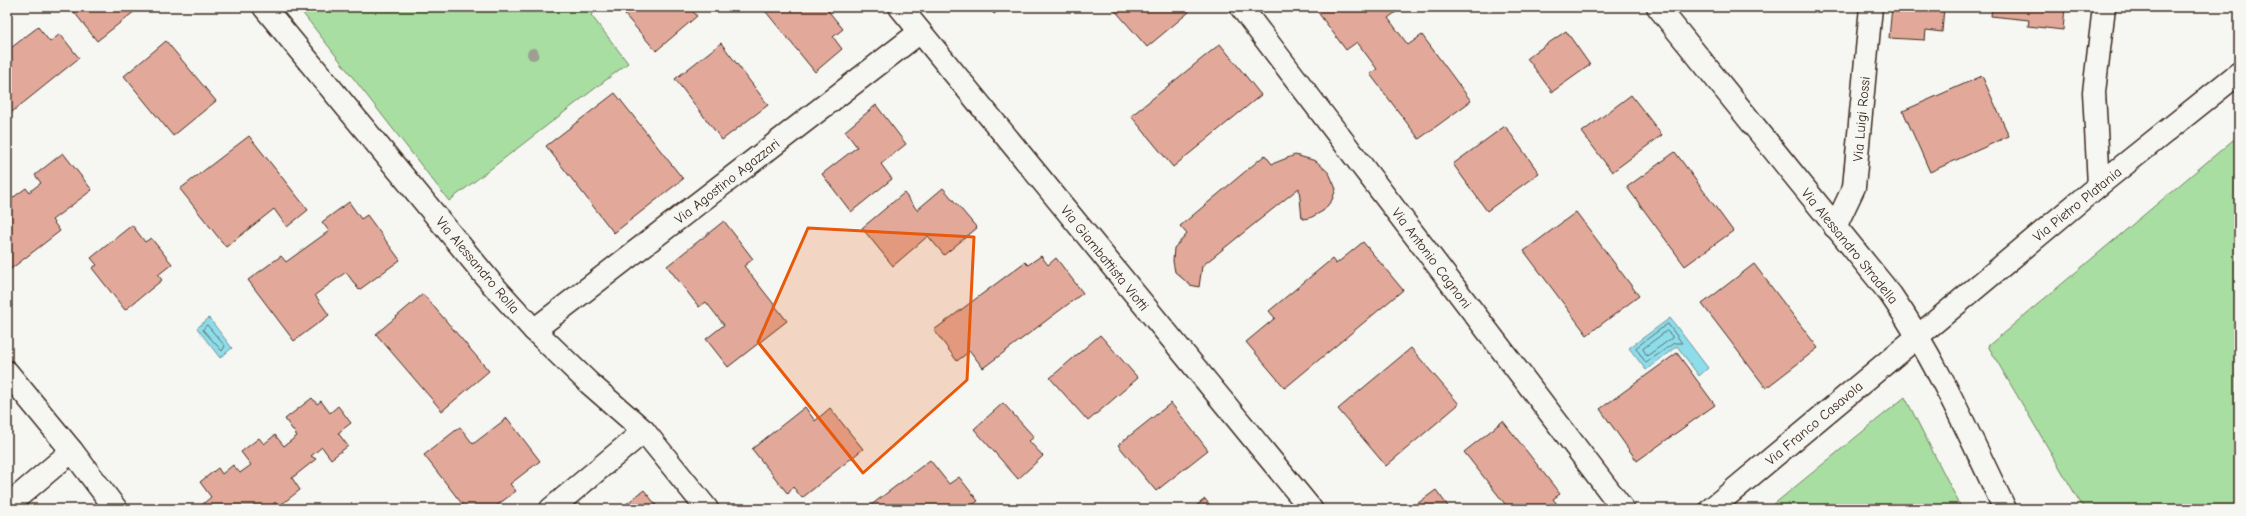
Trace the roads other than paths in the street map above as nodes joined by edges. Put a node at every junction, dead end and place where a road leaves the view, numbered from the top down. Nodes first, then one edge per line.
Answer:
1 (264, 7) edge
2 (900, 7) edge
3 (1241, 7) edge
4 (1658, 7) edge
5 (1871, 7) edge
6 (2104, 7) edge
7 (920, 32) junction
8 (2239, 73) edge
9 (2100, 185) junction
10 (1835, 227) junction
11 (534, 330) junction
12 (1917, 336) junction
13 (7, 372) edge
14 (644, 431) junction
15 (72, 451) junction
16 (7, 506) edge
17 (116, 509) edge
18 (551, 509) edge
19 (707, 509) edge
20 (1310, 509) edge
21 (1623, 509) edge
22 (1711, 509) edge
23 (2005, 509) edge

1 - 11 street, Via Alessandro Rolla
2 - 7 street, Via Giambattista Viotti
3 - 21 street, Via Antonio Cagnoni
4 - 10 street, Via Alessandro Stradella
5 - 10 street, Via Luigi Rossi
6 - 9 street
7 - 11 street, Via Agostino Agazzari
7 - 20 street, Via Giambattista Viotti
8 - 9 street, Via Pietro Platania
9 - 12 street, Via Pietro Platania
10 - 12 street, Via Alessandro Stradella
11 - 14 street, Via Alessandro Rolla
12 - 22 street, Via Franco Casavola
12 - 23 street, Via Alessandro Stradella
13 - 15 street
14 - 18 street
14 - 19 street, Via Alessandro Rolla
15 - 16 street
15 - 17 street

